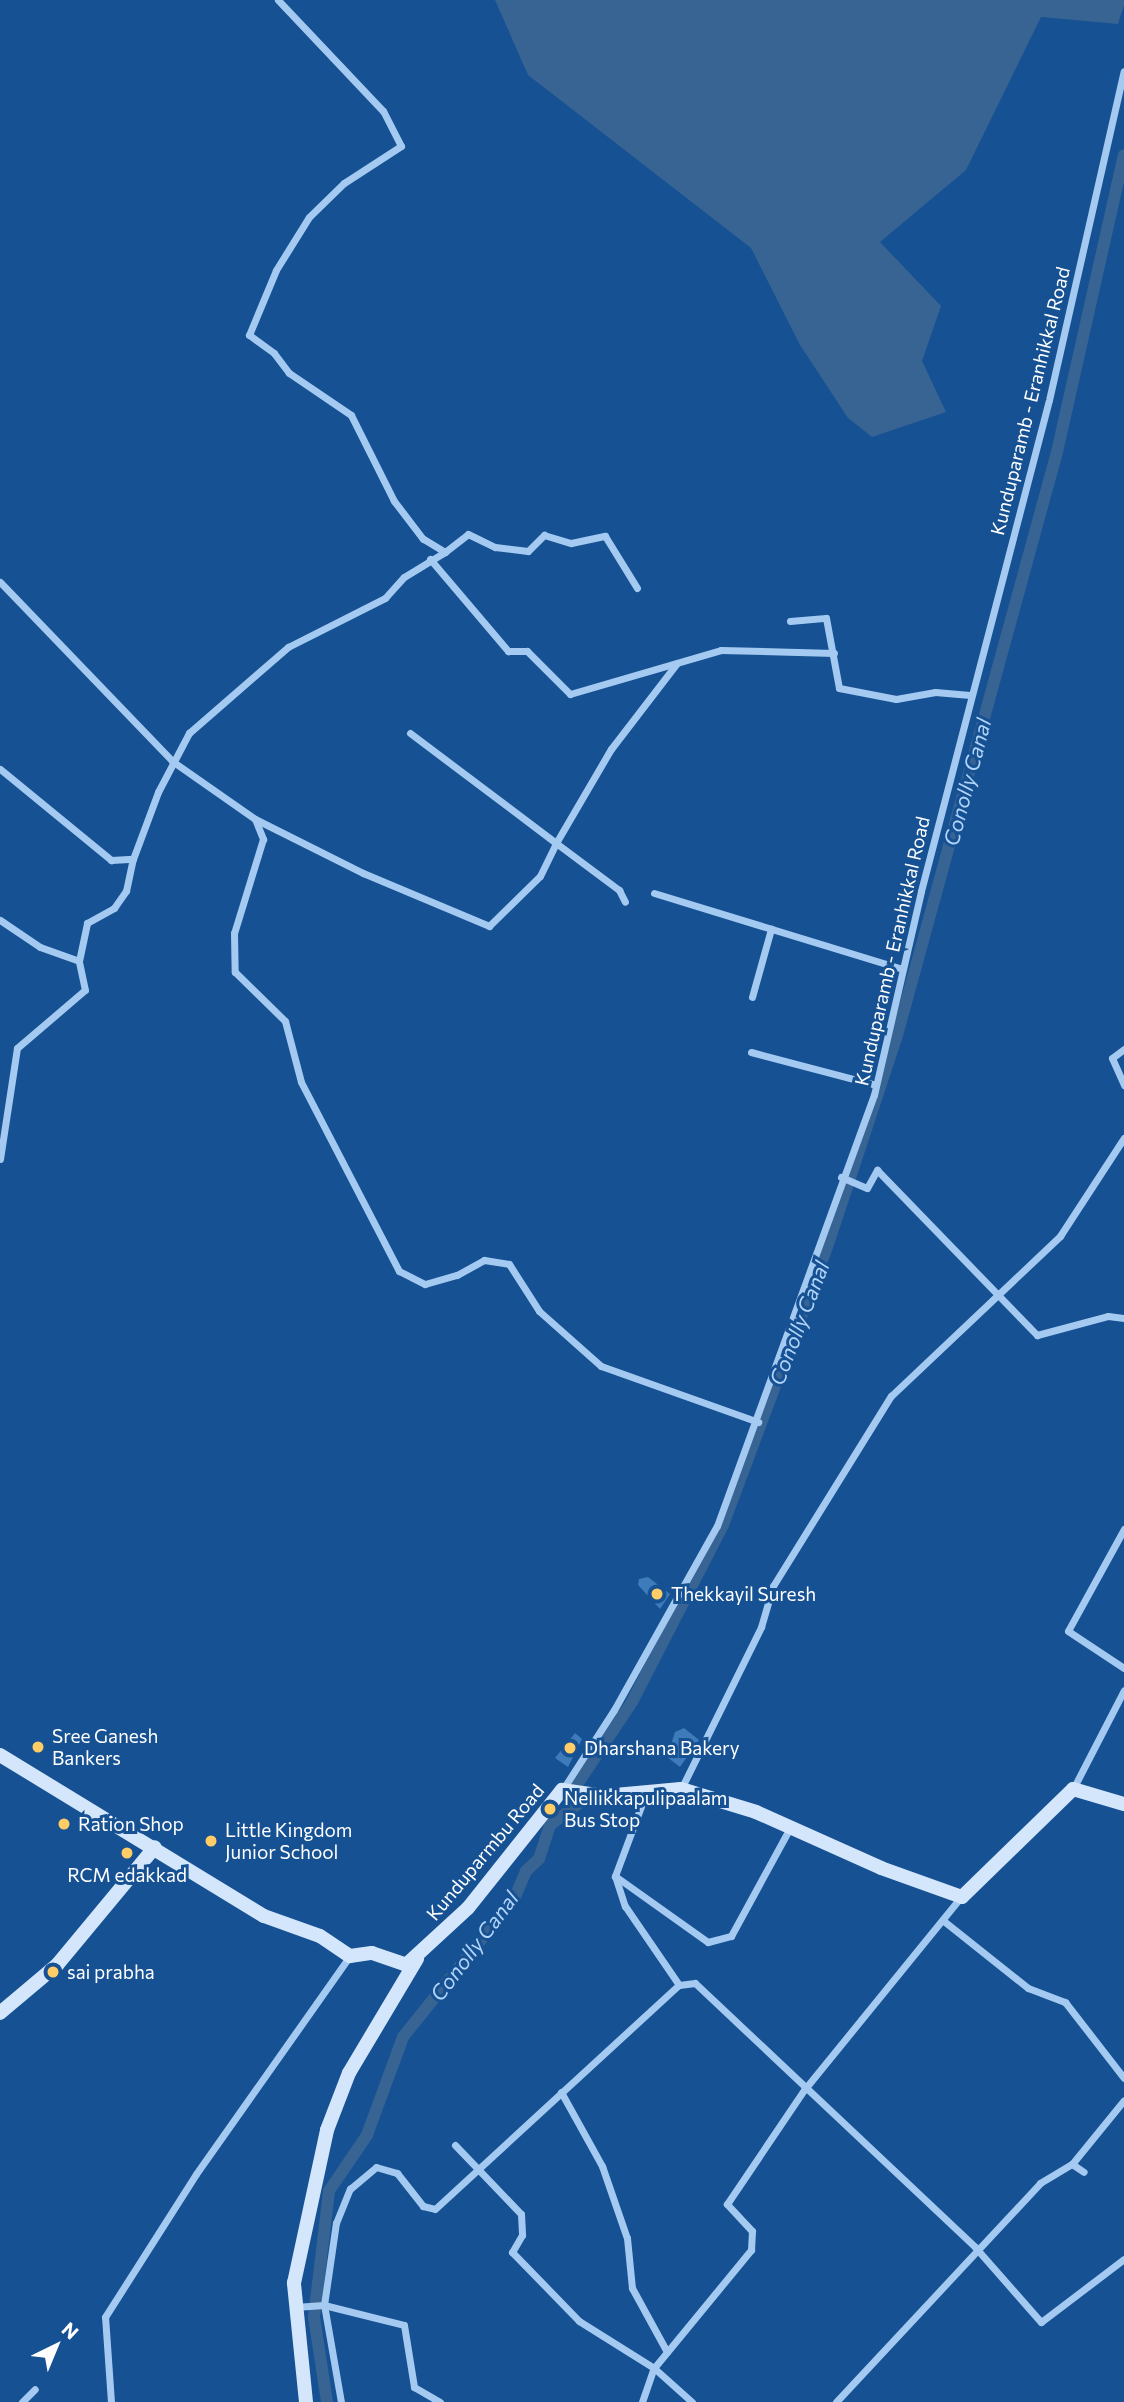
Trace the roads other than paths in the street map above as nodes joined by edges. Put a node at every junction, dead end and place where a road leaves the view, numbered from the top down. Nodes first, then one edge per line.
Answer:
1 (278, 0) edge
2 (1124, 71) edge
3 (445, 551) junction
4 (430, 559) junction
5 (0, 582) edge
6 (637, 588) dead end
7 (790, 621) dead end
8 (834, 653) junction
9 (677, 663) junction
10 (970, 695) junction
11 (410, 733) dead end
12 (172, 761) junction
13 (0, 769) edge
14 (255, 819) junction
15 (556, 843) junction
16 (134, 859) junction
17 (654, 893) dead end
18 (625, 902) dead end
19 (0, 920) edge
20 (771, 929) junction
21 (79, 961) junction
22 (903, 969) junction
23 (752, 997) dead end
24 (1124, 1049) edge
25 (751, 1052) dead end
26 (876, 1085) junction
27 (1124, 1085) edge
28 (1124, 1138) edge
29 (0, 1159) edge
30 (843, 1177) junction
31 (1001, 1295) junction
32 (1124, 1318) edge
33 (758, 1422) junction
34 (1124, 1529) edge
35 (1124, 1668) edge
36 (1124, 1690) edge
37 (2, 1758) edge
38 (681, 1789) junction
39 (1073, 1789) junction
40 (567, 1792) junction
41 (646, 1793) junction
42 (1124, 1804) edge
43 (791, 1826) junction
44 (155, 1847) junction
45 (615, 1876) junction
46 (962, 1897) junction
47 (945, 1922) junction
48 (350, 1956) junction
49 (418, 1959) junction
50 (679, 1985) junction
51 (0, 2013) edge
52 (1124, 2078) edge
53 (804, 2090) junction
54 (561, 2092) junction
55 (1124, 2100) edge
56 (455, 2144) dead end
57 (1072, 2164) junction
58 (477, 2168) junction
59 (1084, 2172) dead end
60 (975, 2247) junction
61 (1124, 2259) edge
62 (324, 2305) junction
63 (295, 2307) junction
64 (667, 2352) junction
65 (654, 2368) junction
66 (35, 2389) dead end
67 (22, 2402) edge
68 (111, 2402) edge
69 (306, 2402) edge
70 (341, 2402) edge
71 (440, 2402) edge
72 (642, 2402) edge
73 (692, 2402) edge
74 (836, 2402) edge

1 - 3 street
2 - 10 street, Kunduparamb - Eranhikkal Road
3 - 4 street
3 - 6 street
4 - 9 street
4 - 12 street
5 - 12 street
7 - 8 street
8 - 9 street
8 - 10 street
9 - 15 street
10 - 22 street, Kunduparamb - Eranhikkal Road
11 - 15 street
12 - 14 street
12 - 16 street
13 - 16 street
14 - 15 street
14 - 33 street
15 - 18 street
16 - 21 street
17 - 20 street
19 - 21 street
20 - 22 street
20 - 23 street
21 - 29 street
22 - 26 street, Kunduparamb - Eranhikkal Road
24 - 27 street
25 - 26 street
26 - 30 street, Kunduparamb - Eranhikkal Road
28 - 31 street
30 - 31 street
30 - 33 street, Kunduparamb - Eranhikkal Road
31 - 32 street
31 - 38 street
33 - 40 street, Kunduparamb - Eranhikkal Road
34 - 35 street
36 - 39 street
37 - 44 main road
38 - 41 main road
38 - 43 main road
39 - 42 main road
39 - 46 main road
40 - 41 main road
40 - 49 main road, Kunduparmbu Road
41 - 45 street
43 - 45 street
43 - 46 main road
44 - 48 main road
44 - 51 main road
45 - 50 street
46 - 47 street
47 - 52 street
47 - 53 street
48 - 49 main road
48 - 68 street
49 - 63 main road, Kunduparmbu Road
50 - 53 street
50 - 54 street
53 - 60 street
53 - 64 street
54 - 58 street
54 - 64 street
55 - 57 street
56 - 58 street
57 - 59 street
57 - 60 street
58 - 62 street
58 - 65 street
60 - 61 street
60 - 74 street
62 - 63 street
62 - 70 street
62 - 71 street
63 - 69 main road, Kunduparmbu Road
64 - 65 street
65 - 72 street
65 - 73 street
66 - 67 street

